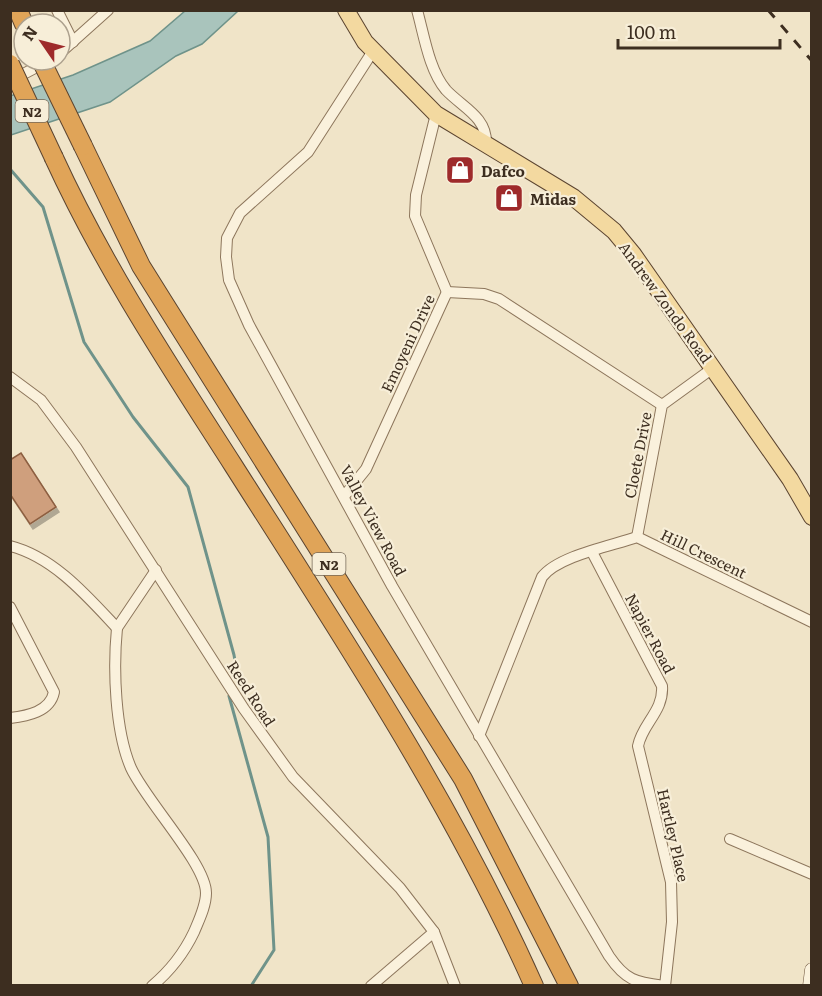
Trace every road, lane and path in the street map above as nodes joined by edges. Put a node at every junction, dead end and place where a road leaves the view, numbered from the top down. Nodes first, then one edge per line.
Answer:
1 (57, 10) edge
2 (108, 10) edge
3 (346, 10) edge
4 (417, 10) edge
5 (73, 42) joint
6 (373, 51) junction
7 (10, 64) edge
8 (26, 72) edge
9 (47, 72) edge
10 (10, 80) edge
11 (436, 114) junction
12 (486, 143) junction
13 (447, 292) junction
14 (713, 368) junction
15 (10, 376) edge
16 (662, 405) junction
17 (790, 479) junction
18 (345, 495) junction
19 (812, 499) edge
20 (812, 517) edge
21 (637, 537) junction
22 (10, 546) edge
23 (592, 552) junction
24 (156, 570) junction
25 (10, 608) edge
26 (812, 622) edge
27 (117, 628) junction
28 (10, 718) edge
29 (479, 736) junction
30 (641, 763) joint
31 (730, 839) dead end
32 (812, 874) edge
33 (434, 932) junction
34 (812, 970) edge
35 (152, 986) edge
36 (371, 986) edge
37 (455, 986) edge
38 (534, 986) edge
39 (569, 986) edge
40 (665, 986) edge
41 (810, 986) edge

1 - 5 street
2 - 5 street
3 - 6 main road, Andrew Zondo Road
4 - 12 street
6 - 11 main road, Andrew Zondo Road
6 - 18 street, Valley View Road
7 - 38 highway, N2, bridge
8 - 10 street
9 - 39 highway, N2, bridge
11 - 12 main road, Andrew Zondo Road
11 - 13 street
12 - 14 main road, Andrew Zondo Road
13 - 16 street, Emoyeni Drive
13 - 18 street, Emoyeni Drive
14 - 16 street, Cloete Drive
14 - 17 main road, Andrew Zondo Road
15 - 24 street, Reed Road
16 - 21 street, Cloete Drive
17 - 19 main road
17 - 20 main road, Andrew Zondo Road
18 - 29 street, Valley View Road
21 - 23 street, Hill Crescent
21 - 26 street, Hill Crescent
22 - 27 street
23 - 29 street, Hill Crescent
23 - 30 street, Napier Road
24 - 27 street
24 - 33 street, Reed Road
25 - 28 street
27 - 35 street
29 - 40 street, Valley View Road
30 - 40 street, Hartley Place
31 - 32 street
33 - 36 street
33 - 37 street, Reed Road
34 - 41 street

